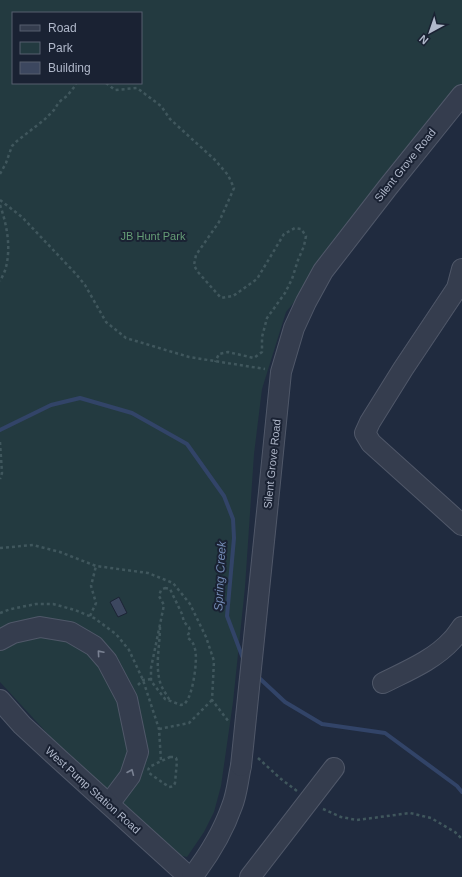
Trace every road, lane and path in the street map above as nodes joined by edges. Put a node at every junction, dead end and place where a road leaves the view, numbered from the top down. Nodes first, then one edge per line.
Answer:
1 (76, 84) edge
2 (107, 84) edge
3 (462, 95) edge
4 (0, 174) edge
5 (0, 200) edge
6 (0, 206) edge
7 (462, 269) edge
8 (0, 281) edge
9 (215, 362) junction
10 (281, 372) junction
11 (0, 442) edge
12 (0, 480) edge
13 (462, 524) edge
14 (96, 566) dead end
15 (90, 616) dead end
16 (160, 623) junction
17 (462, 627) edge
18 (0, 640) edge
19 (152, 678) junction
20 (143, 680) dead end
21 (383, 683) dead end
22 (0, 700) edge
23 (212, 700) dead end
24 (171, 702) junction
25 (159, 729) dead end
26 (334, 768) dead end
27 (151, 775) joint
28 (109, 804) junction
29 (189, 877) edge
30 (192, 877) edge
31 (250, 877) edge

1 - 4 path
2 - 9 path
3 - 10 street, Silent Grove Road
5 - 9 path
6 - 8 path
7 - 13 street
9 - 10 path
10 - 30 street, Silent Grove Road, bridge
11 - 12 path
14 - 15 path
16 - 19 path
16 - 24 path
16 - 24 path
17 - 21 street
28 -> 18 street
19 - 20 path
19 - 24 path
22 - 28 street, West Pump Station Road
23 - 25 path
26 - 31 street
27 - 27 path
28 - 29 street, West Pump Station Road

